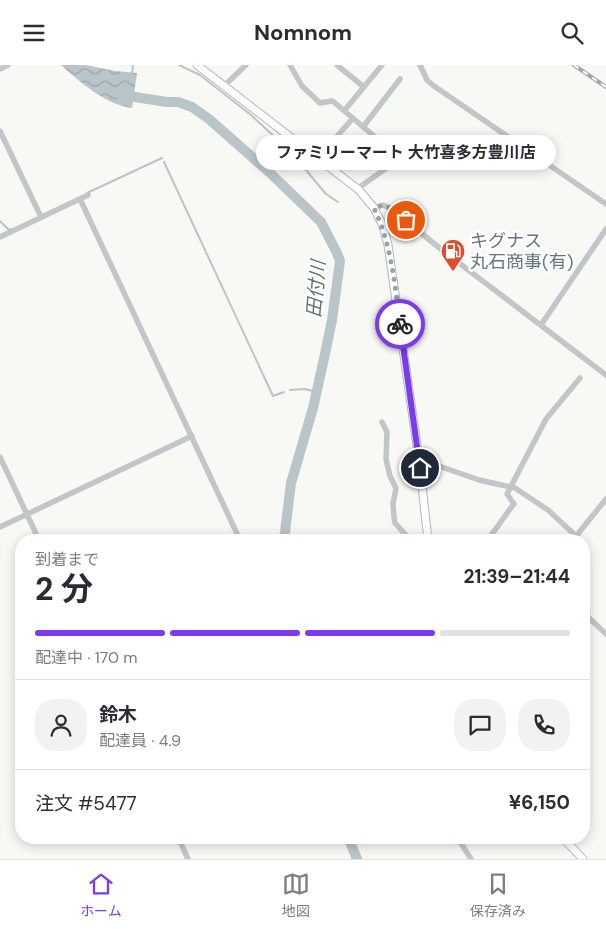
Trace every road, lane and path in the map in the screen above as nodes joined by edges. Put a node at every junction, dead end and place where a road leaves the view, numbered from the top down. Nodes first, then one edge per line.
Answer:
1 (8, 65) edge
2 (196, 65) edge
3 (246, 65) edge
4 (290, 65) edge
5 (337, 65) edge
6 (382, 65) edge
7 (420, 65) edge
8 (0, 69) edge
9 (400, 79) dead end
10 (224, 86) junction
11 (364, 87) junction
12 (344, 111) junction
13 (352, 118) junction
14 (364, 127) junction
15 (0, 131) edge
16 (318, 158) junction
17 (357, 189) junction
18 (88, 195) dead end
19 (80, 199) junction
20 (606, 204) edge
21 (374, 208) junction
22 (41, 217) junction
23 (606, 229) edge
24 (0, 237) edge
25 (541, 325) junction
26 (606, 375) edge
27 (580, 379) dead end
28 (382, 422) dead end
29 (192, 436) junction
30 (0, 457) edge
31 (419, 459) junction
32 (510, 486) junction
33 (606, 499) edge
34 (27, 514) junction
35 (0, 527) edge
36 (36, 534) edge
37 (237, 534) edge
38 (405, 534) edge
39 (427, 534) edge
40 (492, 534) edge
41 (571, 534) edge
42 (578, 534) edge
43 (590, 619) edge
44 (606, 634) edge
45 (181, 844) edge
46 (461, 844) edge
47 (569, 844) edge
48 (188, 859) edge
49 (471, 859) edge
50 (583, 859) edge

1 - 8 street
2 - 10 main road
3 - 10 street
4 - 12 street
5 - 11 street
6 - 11 street
7 - 20 street
9 - 14 street
10 - 16 main road
11 - 12 street
12 - 13 street
13 - 14 street
13 - 16 street
14 - 17 street
15 - 22 street
16 - 17 main road
17 - 21 main road
18 - 19 street
19 - 22 street
19 - 29 street
21 - 25 street
21 - 31 main road
22 - 24 street
23 - 25 street
25 - 26 street
27 - 32 street
28 - 38 street
29 - 34 street
29 - 37 street
30 - 34 street
31 - 32 street
31 - 39 main road
32 - 40 street
32 - 41 street
33 - 42 street
34 - 35 street
34 - 36 street
43 - 44 street
45 - 48 street
46 - 49 street
47 - 50 main road

